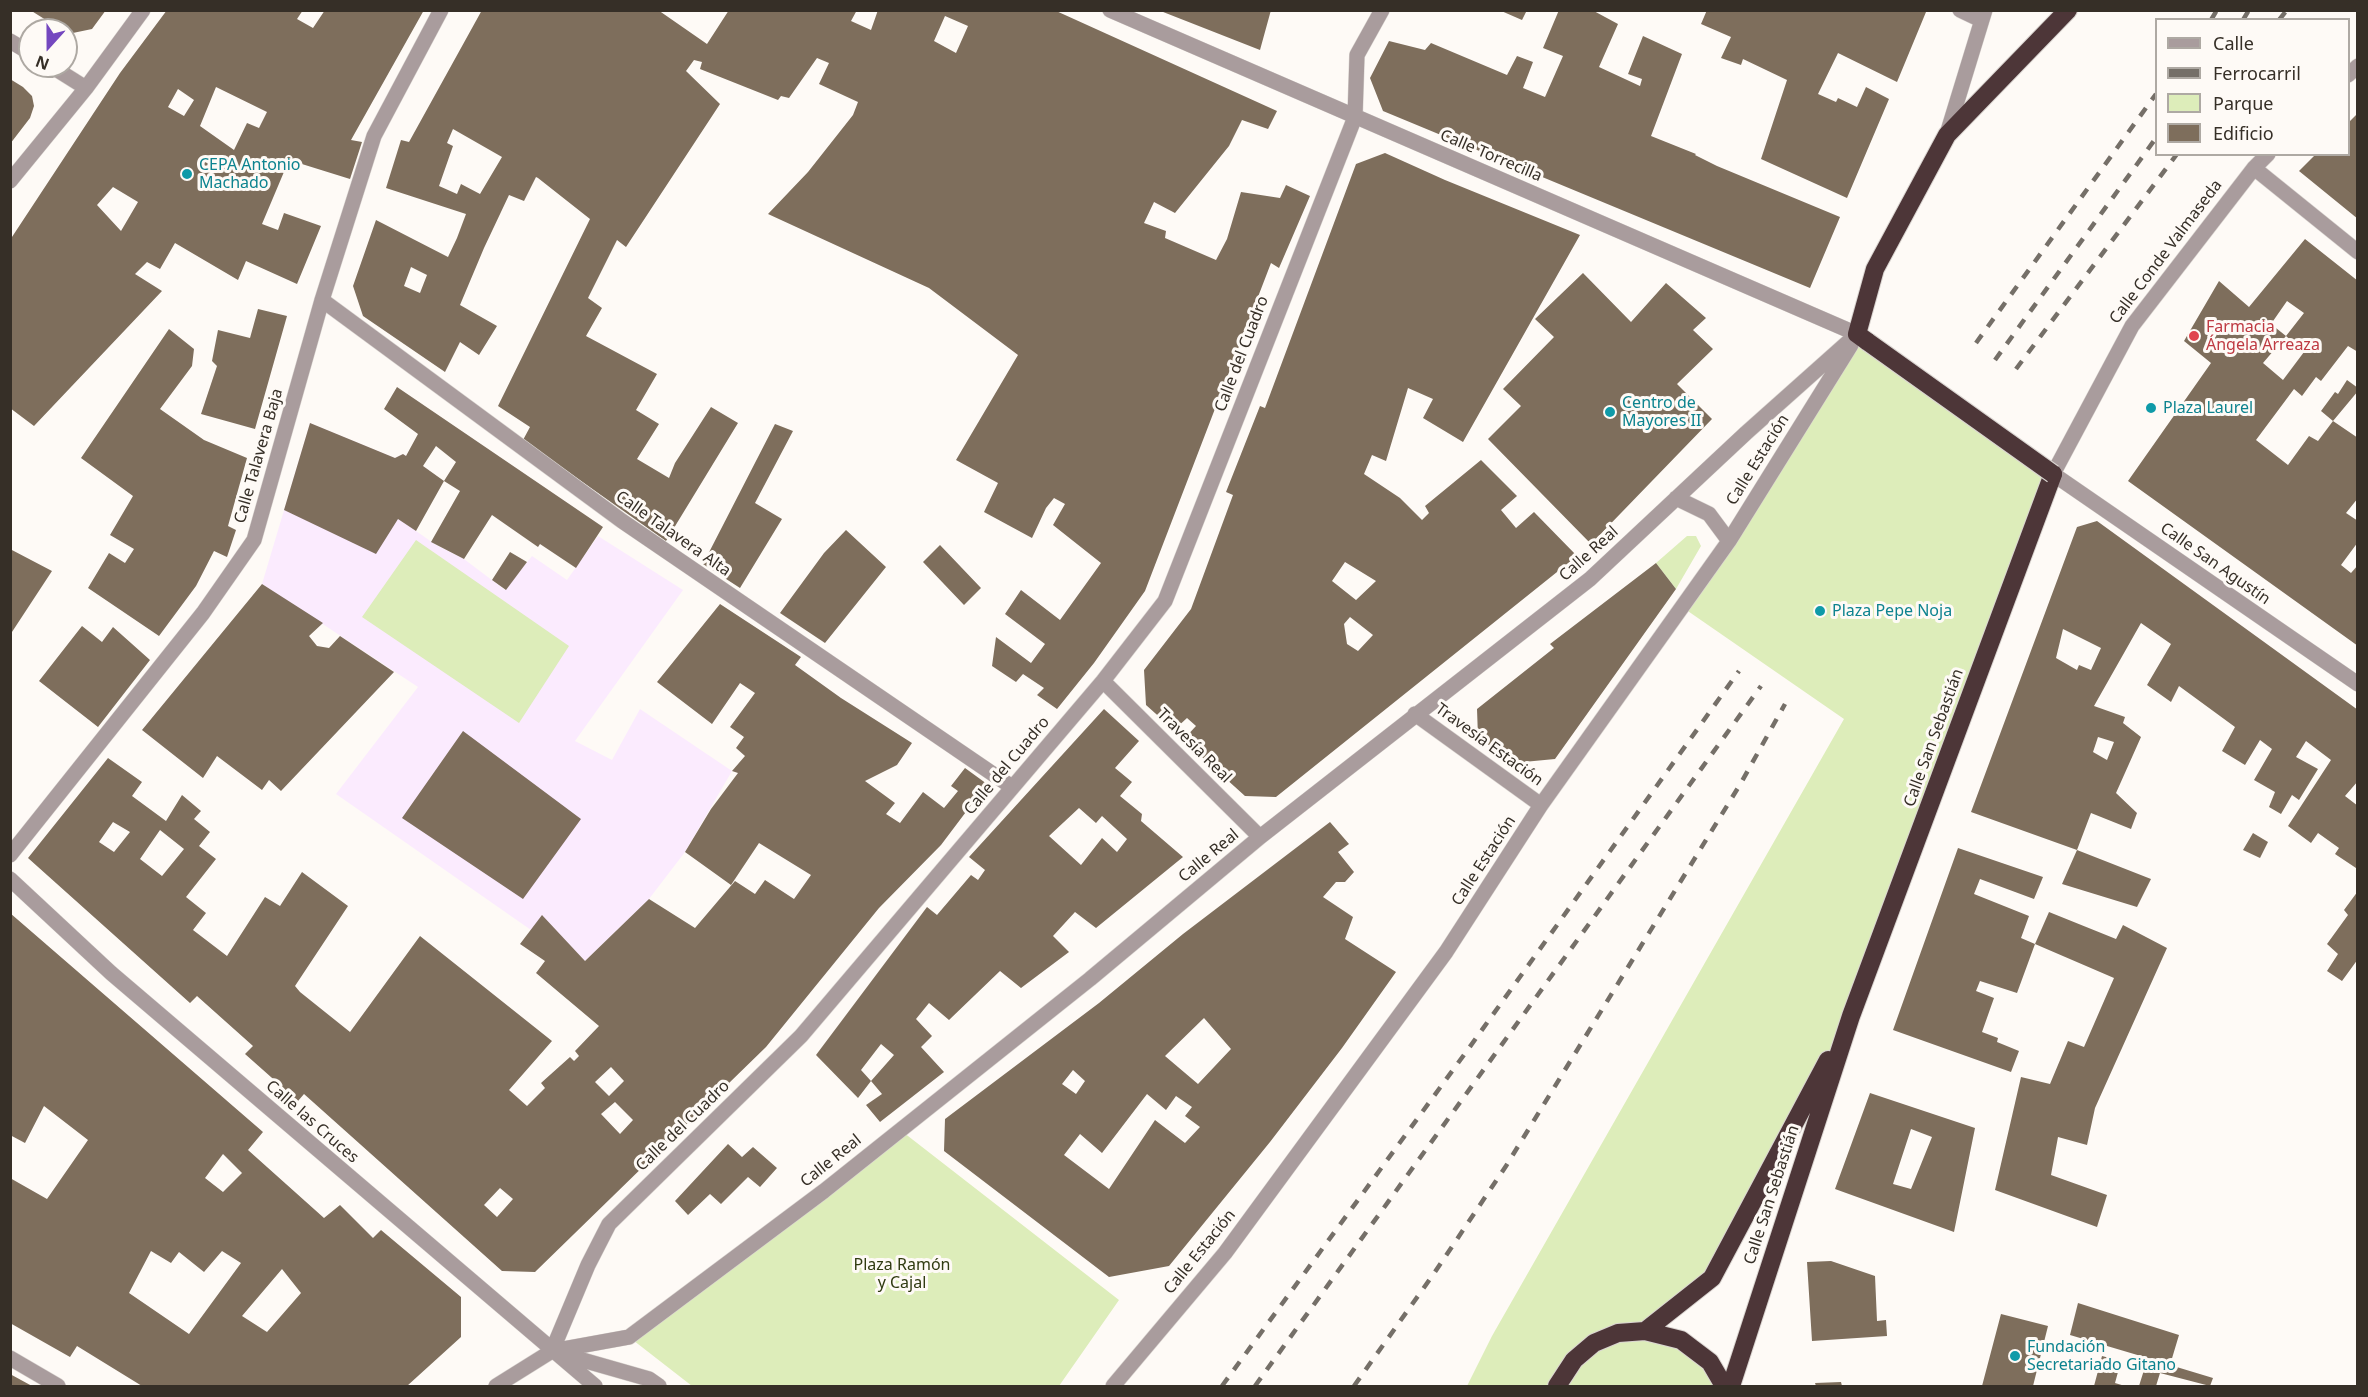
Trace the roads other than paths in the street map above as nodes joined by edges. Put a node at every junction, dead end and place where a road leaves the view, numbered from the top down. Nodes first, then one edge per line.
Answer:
1 (143, 10) edge
2 (441, 10) edge
3 (1110, 10) edge
4 (1382, 10) edge
5 (1960, 10) edge
6 (2068, 10) edge
7 (1983, 15) edge
8 (70, 78) edge
9 (86, 88) junction
10 (1355, 117) junction
11 (1947, 135) junction
12 (2266, 156) edge
13 (2254, 168) junction
14 (10, 181) edge
15 (2358, 252) edge
16 (322, 300) junction
17 (1863, 338) junction
18 (2053, 474) junction
19 (1676, 498) junction
20 (1729, 541) junction
21 (1103, 681) junction
22 (2358, 684) edge
23 (1415, 714) junction
24 (1012, 787) junction
25 (1541, 805) junction
26 (1260, 837) junction
27 (10, 855) edge
28 (10, 879) edge
29 (1851, 1016) junction
30 (1645, 1331) junction
31 (552, 1351) junction
32 (10, 1358) edge
33 (58, 1386) edge
34 (496, 1386) edge
35 (595, 1386) edge
36 (659, 1386) edge
37 (1113, 1386) edge
38 (1557, 1386) edge
39 (1724, 1386) edge
40 (1731, 1386) edge

1 - 9 street
2 - 16 street, Calle Talavera Baja
3 - 10 street, Calle Torrecilla
4 - 10 street, Calle del Cuadro
5 - 7 street
6 - 11 highway
7 - 11 street
8 - 9 street
9 - 14 street
10 - 17 street, Calle Torrecilla
10 - 21 street, Calle del Cuadro
11 - 17 highway
12 - 13 street, Calle Conde Valmaseda
13 - 15 street
13 - 18 street, Calle Conde Valmaseda
16 - 24 street, Calle Talavera Alta
16 - 27 street, Calle Talavera Baja
17 - 18 highway, bridge
17 - 19 street, Calle Real
17 - 20 street, Calle Estación
18 - 22 street, Calle San Agustín
18 - 29 highway, Calle San Sebastián
19 - 20 street
19 - 23 street, Calle Real
20 - 25 street, Calle Estación
21 - 24 street, Calle del Cuadro
21 - 26 street, Travesía Real
23 - 25 street, Travesía Estación
23 - 26 street, Calle Real
24 - 31 street, Calle del Cuadro
25 - 37 street, Calle Estación
26 - 31 street, Calle Real
28 - 31 street, Calle las Cruces
29 - 30 highway, Calle San Sebastián
29 - 40 highway, Calle San Sebastián
30 - 38 highway
30 - 39 highway
31 - 34 street
31 - 35 street, Calle las Cruces
31 - 36 street
32 - 33 street

